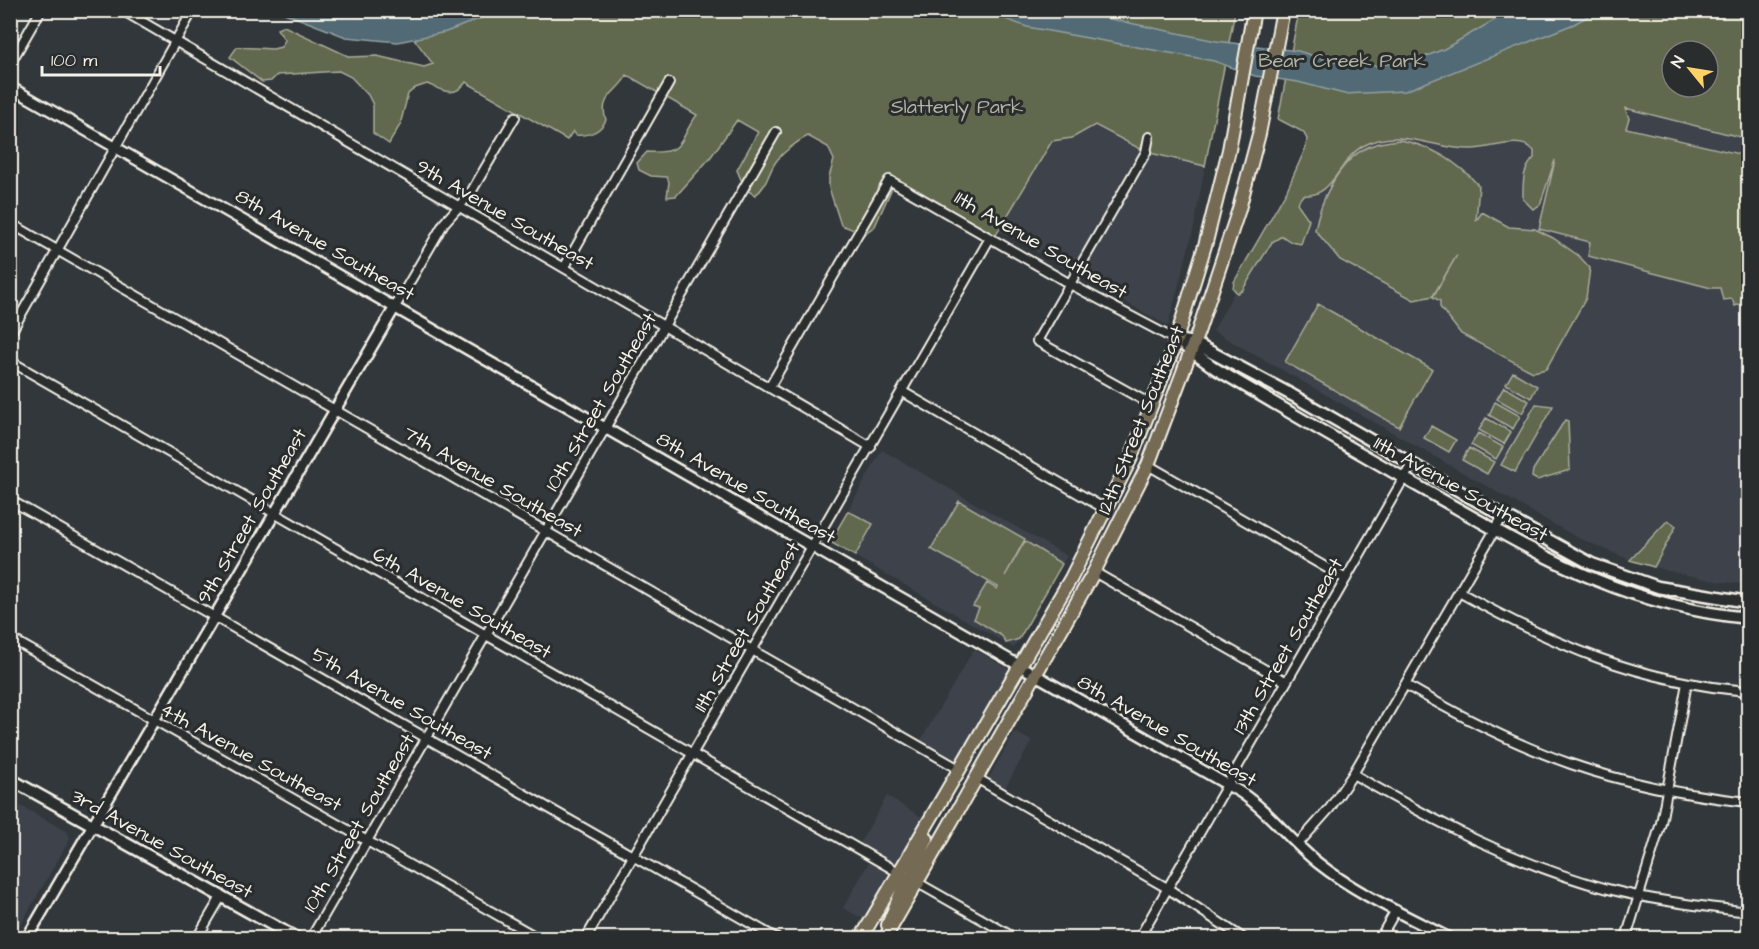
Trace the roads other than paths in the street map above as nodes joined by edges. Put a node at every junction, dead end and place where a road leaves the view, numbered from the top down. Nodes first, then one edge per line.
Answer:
1 (41, 10) edge
2 (122, 10) edge
3 (194, 10) edge
4 (1283, 10) edge
5 (1253, 16) edge
6 (176, 42) junction
7 (10, 64) edge
8 (669, 83) dead end
9 (10, 87) edge
10 (515, 117) dead end
11 (776, 132) dead end
12 (1149, 137) dead end
13 (117, 147) junction
14 (458, 207) junction
15 (10, 223) edge
16 (990, 238) junction
17 (59, 250) junction
18 (564, 268) junction
19 (1070, 284) junction
20 (395, 307) junction
21 (664, 326) junction
22 (10, 334) edge
23 (1176, 340) junction
24 (1192, 348) junction
25 (10, 361) edge
26 (769, 388) junction
27 (903, 392) junction
28 (1152, 405) junction
29 (334, 410) junction
30 (605, 428) junction
31 (871, 447) junction
32 (1412, 464) junction
33 (1148, 465) junction
34 (1404, 478) junction
35 (10, 500) edge
36 (1107, 510) junction
37 (275, 513) junction
38 (1503, 516) junction
39 (1496, 529) junction
40 (546, 532) junction
41 (813, 547) junction
42 (1095, 573) junction
43 (1346, 579) junction
44 (1460, 592) junction
45 (1749, 602) edge
46 (216, 616) junction
47 (1749, 618) edge
48 (487, 636) junction
49 (10, 638) edge
50 (752, 650) junction
51 (1020, 666) junction
52 (1035, 675) junction
53 (1285, 681) junction
54 (1687, 683) junction
55 (1406, 685) junction
56 (1749, 691) edge
57 (154, 721) junction
58 (428, 737) junction
59 (692, 755) junction
60 (959, 769) junction
61 (1353, 774) junction
62 (10, 779) edge
63 (978, 779) junction
64 (1227, 785) junction
65 (1667, 791) junction
66 (1749, 802) edge
67 (932, 815) junction
68 (92, 827) junction
69 (368, 841) junction
70 (1298, 844) junction
71 (633, 857) junction
72 (898, 872) junction
73 (918, 883) junction
74 (1167, 888) junction
75 (1640, 896) junction
76 (220, 897) junction
77 (1396, 910) junction
78 (1749, 912) edge
79 (885, 938) edge
80 (27, 939) edge
81 (197, 939) edge
82 (296, 939) edge
83 (311, 939) edge
84 (538, 939) edge
85 (586, 939) edge
86 (776, 939) edge
87 (861, 939) edge
88 (1015, 939) edge
89 (1138, 939) edge
90 (1243, 939) edge
91 (1380, 939) edge
92 (1449, 939) edge
93 (1626, 939) edge

1 - 7 street
2 - 6 street, 9th Avenue Southeast
3 - 6 street
4 - 24 main road, 12th Street Southeast
5 - 23 main road, 12th Street Southeast
6 - 13 street
6 - 14 street, 9th Avenue Southeast
8 - 18 street
9 - 13 street, 8th Avenue Southeast
10 - 14 street, 9th Street Southeast
11 - 21 street, 10th Street Southeast
12 - 19 street
13 - 17 street
13 - 20 street, 8th Avenue Southeast
14 - 18 street, 9th Avenue Southeast
14 - 20 street, 9th Street Southeast
15 - 17 street, 7th Avenue Southeast
16 - 19 street, 11th Avenue Southeast
16 - 26 street, 11th Avenue Southeast
16 - 27 street, 11th Street Southeast
17 - 22 street
17 - 29 street, 7th Avenue Southeast
18 - 21 street, 9th Avenue Southeast
19 - 23 street, 11th Avenue Southeast
19 - 28 street
20 - 29 street, 9th Street Southeast
20 - 30 street, 8th Avenue Southeast
21 - 26 street, 9th Avenue Southeast
21 - 30 street, 10th Street Southeast
23 - 24 main road, 11th Avenue Southeast
23 - 28 main road, 12th Street Southeast
24 - 32 main road, 11th Avenue Southeast
24 - 33 main road, 12th Street Southeast
24 - 34 main road, 11th Avenue Southeast
25 - 37 street, 6th Avenue Southeast
26 - 31 street, 9th Avenue Southeast
27 - 31 street, 11th Street Southeast
27 - 36 street
28 - 36 main road, 12th Street Southeast
29 - 37 street, 9th Street Southeast
29 - 40 street, 7th Avenue Southeast
30 - 40 street, 10th Street Southeast
30 - 41 street, 8th Avenue Southeast
31 - 41 street, 11th Street Southeast
32 - 34 street, 13th Street Southeast
32 - 38 main road, 11th Avenue Southeast
33 - 42 main road, 12th Street Southeast
33 - 43 street
34 - 39 main road, 11th Avenue Southeast
34 - 43 street, 13th Street Southeast
35 - 46 street, 5th Avenue Southeast
36 - 51 main road, 12th Street Southeast
37 - 46 street, 9th Street Southeast
37 - 48 street, 6th Avenue Southeast
38 - 39 street
38 - 45 main road, 11th Avenue Southeast
39 - 44 street
39 - 47 main road, 11th Avenue Southeast
40 - 48 street, 10th Street Southeast
40 - 50 street, 7th Avenue Southeast
41 - 50 street, 11th Street Southeast
41 - 51 street, 8th Avenue Southeast
42 - 52 main road, 12th Street Southeast
42 - 53 street
43 - 53 street, 13th Street Southeast
44 - 54 street
44 - 55 street
46 - 57 street, 9th Street Southeast
46 - 58 street, 5th Avenue Southeast
48 - 58 street, 10th Street Southeast
48 - 59 street, 6th Avenue Southeast
49 - 57 street, 4th Avenue Southeast
50 - 59 street, 11th Street Southeast
50 - 60 street, 7th Avenue Southeast
51 - 52 street, 8th Avenue Southeast
51 - 60 main road, 12th Street Southeast
52 - 63 main road, 12th Street Southeast
52 - 64 street, 8th Avenue Southeast
53 - 64 street, 13th Street Southeast
54 - 56 street
54 - 65 street
55 - 61 street
55 - 65 street
57 - 68 street, 9th Street Southeast
57 - 69 street, 4th Avenue Southeast
58 - 69 street, 10th Street Southeast
58 - 71 street, 5th Avenue Southeast
59 - 71 street, 11th Street Southeast
59 - 72 street, 6th Avenue Southeast
60 - 67 main road, 12th Street Southeast
61 - 70 street
61 - 75 street
62 - 68 main road, 3rd Avenue Southeast
63 - 73 main road, 12th Street Southeast
63 - 74 street
64 - 70 street, 8th Avenue Southeast
64 - 74 street, 13th Street Southeast
65 - 66 street
65 - 75 street
67 - 72 main road, 12th Street Southeast
67 - 73 main road
68 - 76 main road, 3rd Avenue Southeast
68 - 80 street, 9th Street Southeast
69 - 83 street, 10th Street Southeast
69 - 84 street, 4th Avenue Southeast
70 - 77 street, 8th Avenue Southeast
71 - 85 street, 11th Street Southeast
71 - 86 street, 5th Avenue Southeast
72 - 79 main road
72 - 87 main road, 12th Street Southeast
73 - 79 main road, 12th Street Southeast
73 - 88 street
74 - 89 street, 13th Street Southeast
74 - 90 street
75 - 78 street
75 - 93 street
76 - 81 street
76 - 82 main road, 3rd Avenue Southeast
77 - 91 street
77 - 92 street, 8th Avenue Southeast

